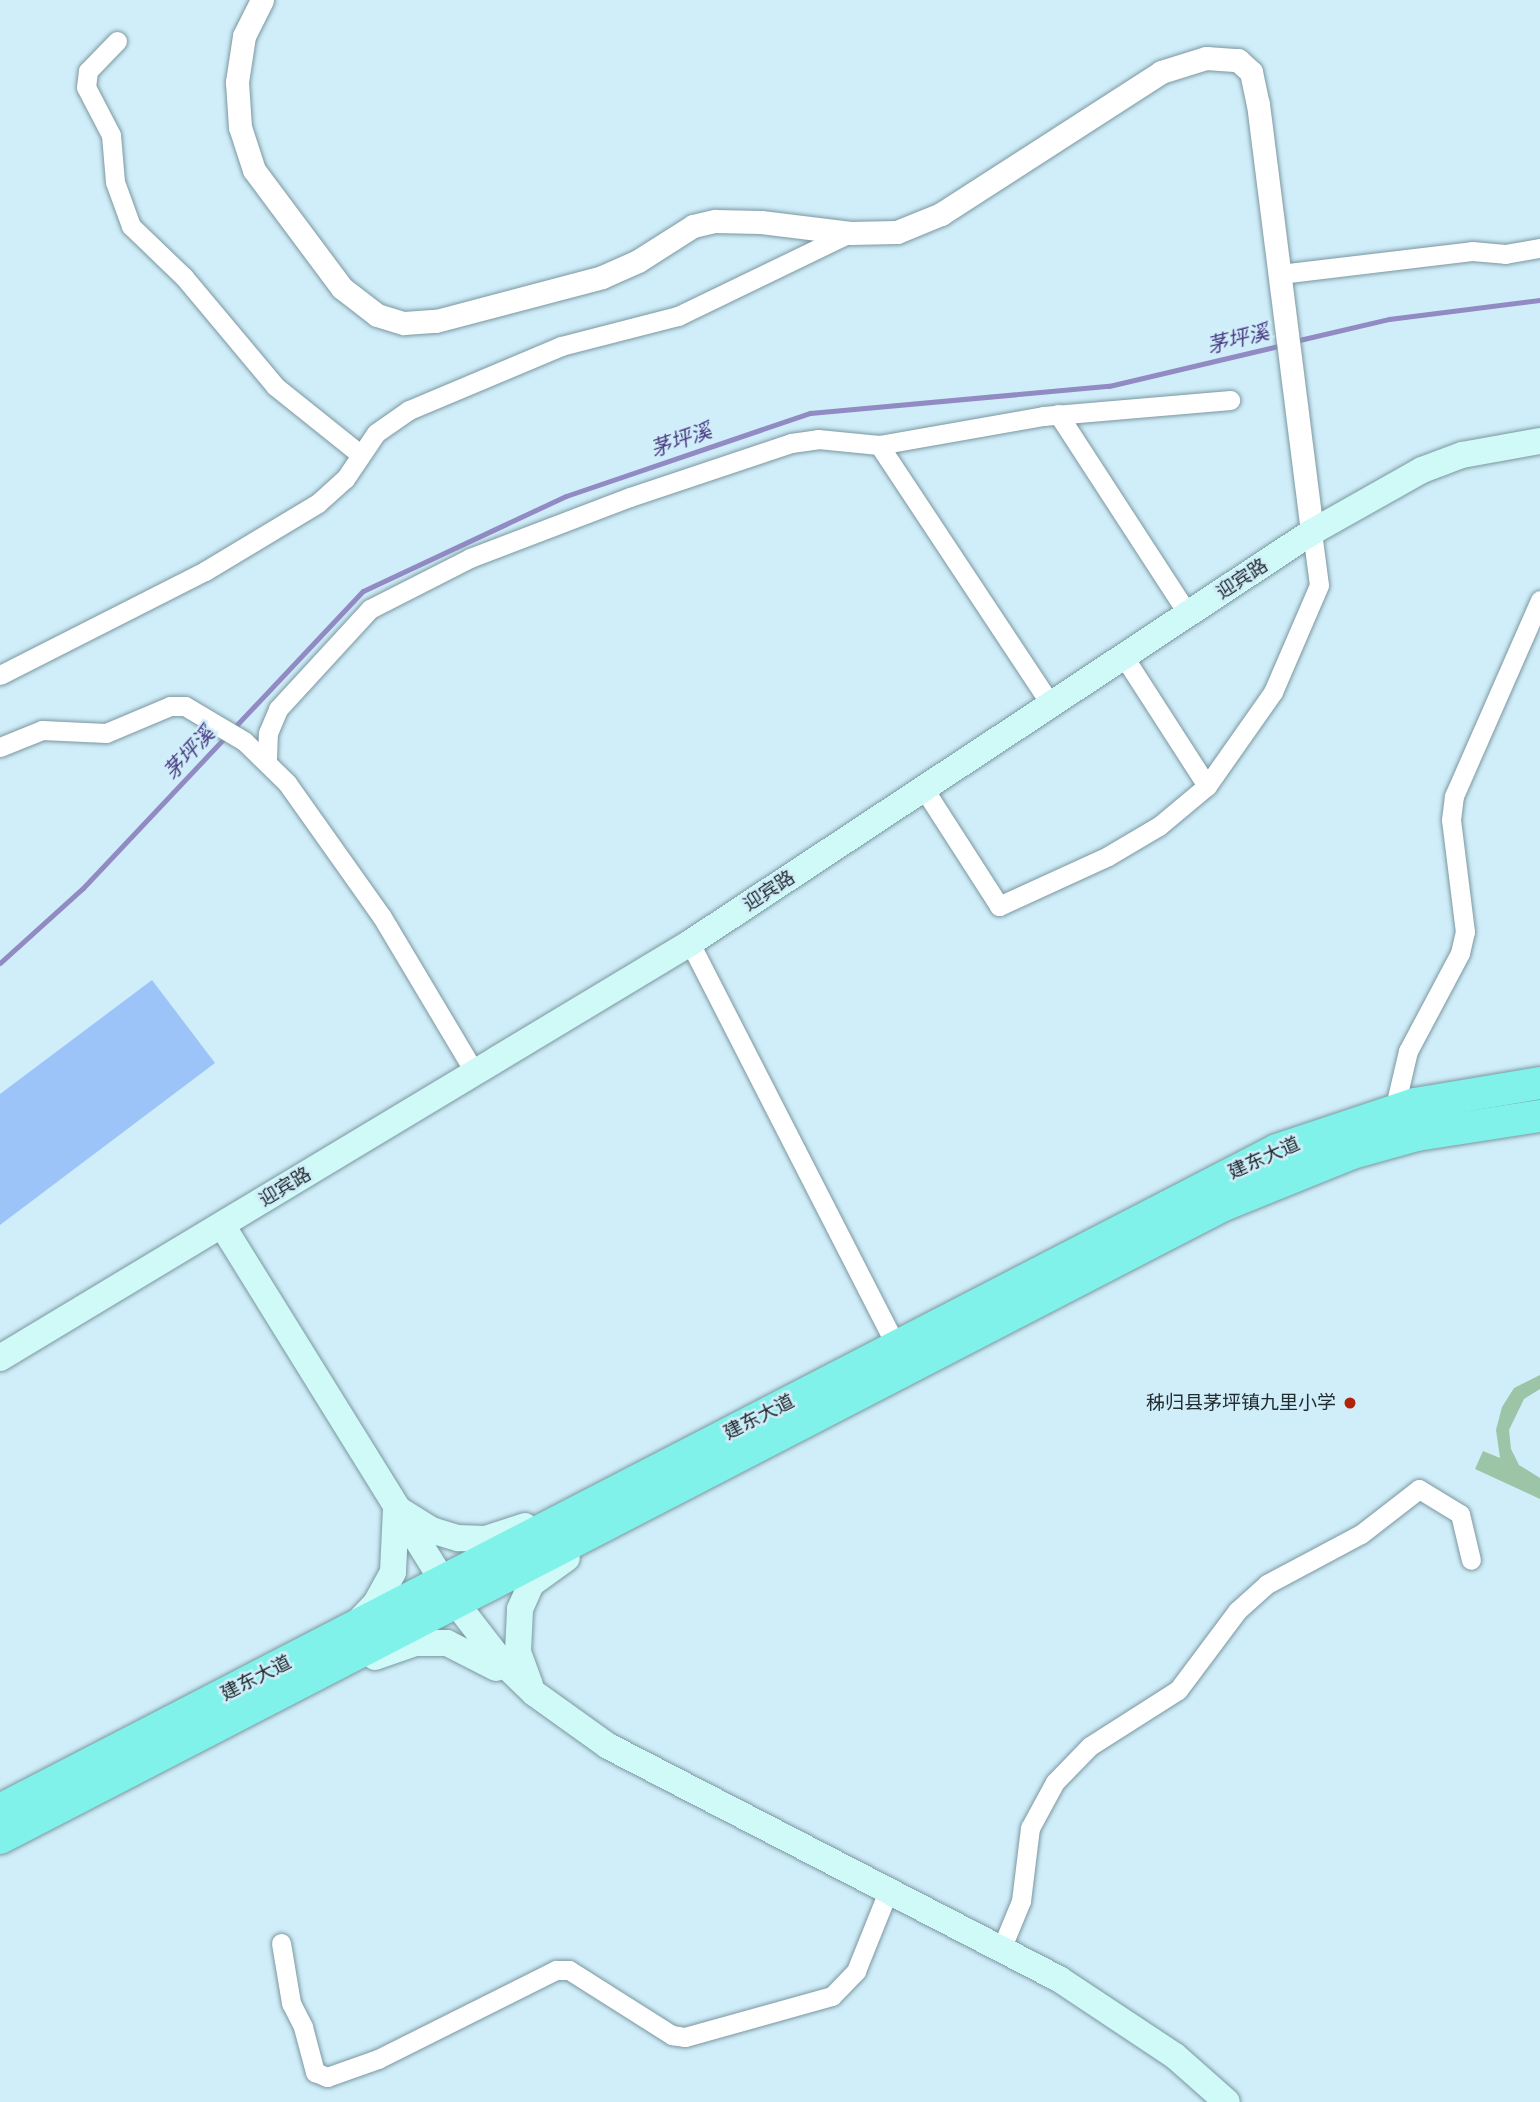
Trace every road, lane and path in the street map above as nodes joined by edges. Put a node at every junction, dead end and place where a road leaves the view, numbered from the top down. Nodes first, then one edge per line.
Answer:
1 (262, 0) edge
2 (117, 41) dead end
3 (850, 233) junction
4 (1540, 248) edge
5 (1280, 274) junction
6 (1230, 400) dead end
7 (1058, 414) junction
8 (1540, 441) edge
9 (879, 445) junction
10 (360, 454) junction
11 (1312, 532) junction
12 (1540, 600) edge
13 (1188, 614) junction
14 (1124, 657) junction
15 (0, 675) edge
16 (1051, 705) junction
17 (0, 747) edge
18 (267, 759) junction
19 (1207, 786) junction
20 (924, 789) junction
21 (690, 943) junction
22 (475, 1073) junction
23 (1540, 1083) edge
24 (1540, 1116) edge
25 (1393, 1126) junction
26 (222, 1225) junction
27 (902, 1357) junction
28 (0, 1358) edge
29 (396, 1508) junction
30 (611, 1508) junction
31 (1471, 1560) dead end
32 (449, 1592) junction
33 (351, 1629) junction
34 (301, 1683) junction
35 (534, 1693) junction
36 (0, 1810) edge
37 (0, 1838) edge
38 (889, 1889) junction
39 (281, 1943) dead end
40 (1002, 1947) junction
41 (1227, 2102) edge

1 - 3 street
2 - 10 street
3 - 5 street
3 - 10 street
4 - 5 street
5 - 11 street
6 - 7 street
7 - 9 street
7 - 13 street
8 - 11 main road, 迎宾路
9 - 16 street
9 - 18 street
10 - 15 street
11 - 13 main road, 迎宾路
11 - 19 street
12 - 25 street
13 - 14 main road, 迎宾路
14 - 16 main road, 迎宾路
14 - 19 street
16 - 20 main road, 迎宾路
17 - 18 street
18 - 22 street
19 - 20 street
20 - 21 main road, 迎宾路
21 - 22 main road, 迎宾路
21 - 27 street
22 - 26 main road, 迎宾路
23 - 25 highway, 建东大道
24 - 25 highway, 建东大道
25 - 27 highway, 建东大道
26 - 28 main road, 迎宾路
26 - 29 main road
27 - 30 highway, 建东大道
29 - 30 main road
29 - 32 main road
29 - 33 main road
30 - 32 highway, 建东大道
30 - 35 main road
31 - 40 street
32 - 33 highway, 建东大道
32 - 34 highway, 建东大道
32 - 35 main road
33 - 36 highway, 建东大道
34 - 35 main road
34 - 37 highway, 建东大道
35 - 38 main road
38 - 39 street
38 - 40 main road
40 - 41 main road

